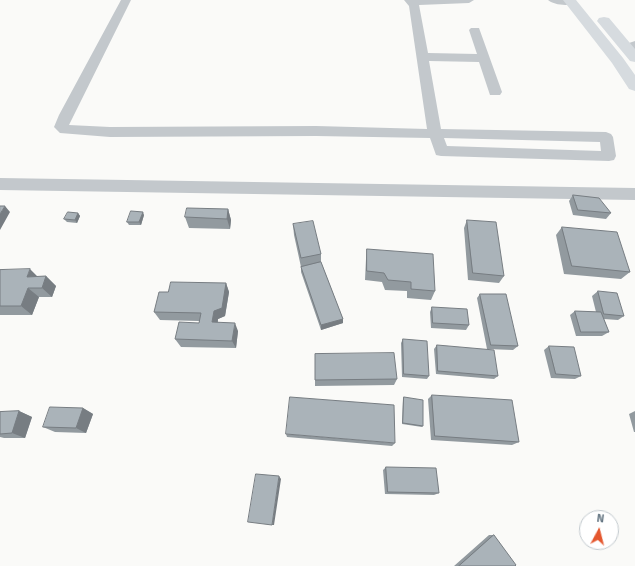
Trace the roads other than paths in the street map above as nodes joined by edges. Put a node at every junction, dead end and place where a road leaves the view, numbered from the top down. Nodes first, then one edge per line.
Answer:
1 (126, 0) edge
2 (469, 0) edge
3 (553, 0) edge
4 (410, 1) edge
5 (570, 1) edge
6 (590, 5) edge
7 (475, 30) dead end
8 (632, 50) edge
9 (422, 57) junction
10 (484, 58) junction
11 (635, 86) edge
12 (495, 92) dead end
13 (435, 133) junction
14 (0, 184) edge
15 (635, 194) edge

1 - 13 street
2 - 4 street
3 - 5 street
4 - 9 street
5 - 11 main road
6 - 8 main road
7 - 10 street
9 - 10 street
9 - 13 street
10 - 12 street
13 - 13 street
14 - 15 street

